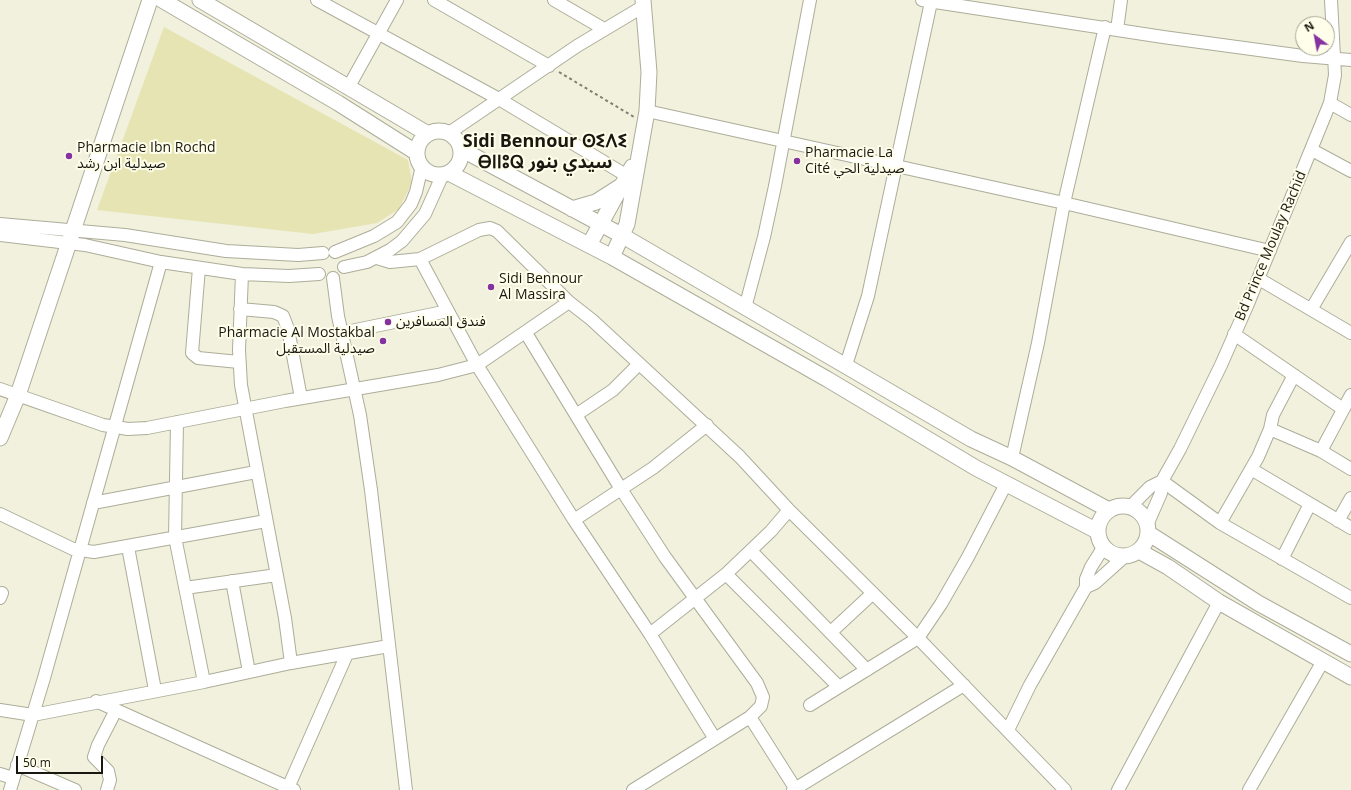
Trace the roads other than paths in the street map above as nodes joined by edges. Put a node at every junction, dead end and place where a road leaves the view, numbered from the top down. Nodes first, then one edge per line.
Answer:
1 (150, 0) edge
2 (162, 0) edge
3 (200, 0) edge
4 (317, 0) edge
5 (397, 0) edge
6 (434, 0) edge
7 (554, 0) edge
8 (810, 0) edge
9 (1121, 0) edge
10 (1330, 0) edge
11 (927, 1) edge
12 (957, 2) edge
13 (644, 3) edge
14 (216, 4) edge
15 (456, 5) edge
16 (604, 29) junction
17 (1111, 29) junction
18 (377, 34) junction
19 (1335, 59) junction
20 (1351, 60) edge
21 (549, 66) junction
22 (348, 88) junction
23 (499, 99) junction
24 (1330, 103) junction
25 (1351, 115) edge
26 (646, 117) junction
27 (448, 133) junction
28 (428, 134) junction
29 (783, 141) junction
30 (461, 149) junction
31 (1312, 150) junction
32 (420, 160) junction
33 (896, 166) junction
34 (1351, 171) edge
35 (446, 174) junction
36 (628, 180) junction
37 (1064, 203) junction
38 (572, 209) junction
39 (0, 224) edge
40 (602, 224) junction
41 (0, 235) edge
42 (623, 236) junction
43 (70, 237) junction
44 (1351, 242) edge
45 (589, 245) junction
46 (1270, 251) junction
47 (336, 252) junction
48 (323, 253) junction
49 (612, 257) junction
50 (378, 258) junction
51 (420, 259) junction
52 (161, 262) junction
53 (344, 267) junction
54 (199, 268) junction
55 (242, 274) junction
56 (319, 274) junction
57 (333, 278) junction
58 (1259, 279) junction
59 (569, 302) junction
60 (745, 308) junction
61 (1312, 308) junction
62 (240, 309) junction
63 (448, 311) junction
64 (341, 333) junction
65 (526, 333) junction
66 (1351, 333) edge
67 (1234, 334) junction
68 (239, 362) junction
69 (639, 364) junction
70 (477, 365) junction
71 (846, 365) junction
72 (1294, 375) junction
73 (0, 389) edge
74 (355, 389) junction
75 (18, 395) junction
76 (1351, 395) edge
77 (301, 398) junction
78 (245, 409) junction
79 (1343, 409) junction
80 (576, 415) junction
81 (177, 422) junction
82 (707, 425) junction
83 (115, 428) junction
84 (1270, 429) junction
85 (0, 438) edge
86 (1320, 451) junction
87 (1012, 458) junction
88 (1251, 469) junction
89 (1351, 469) edge
90 (256, 472) junction
91 (1162, 481) junction
92 (1006, 484) junction
93 (177, 486) junction
94 (621, 489) junction
95 (1351, 498) edge
96 (93, 503) junction
97 (1310, 504) junction
98 (1130, 507) junction
99 (789, 510) junction
100 (1109, 510) junction
101 (0, 514) edge
102 (574, 520) junction
103 (266, 521) junction
104 (1338, 521) junction
105 (1220, 523) junction
106 (1351, 528) edge
107 (1147, 529) junction
108 (1097, 531) junction
109 (175, 537) junction
110 (128, 547) junction
111 (1103, 548) junction
112 (80, 551) junction
113 (751, 551) junction
114 (1139, 551) junction
115 (1124, 557) junction
116 (1282, 559) junction
117 (726, 574) junction
118 (277, 575) junction
119 (232, 581) junction
120 (1086, 586) junction
121 (185, 588) junction
122 (873, 592) junction
123 (1351, 598) edge
124 (694, 600) junction
125 (1219, 602) junction
126 (831, 632) junction
127 (650, 634) junction
128 (918, 638) junction
129 (390, 646) junction
130 (347, 654) junction
131 (1351, 654) edge
132 (1323, 661) junction
133 (291, 663) junction
134 (867, 670) junction
135 (249, 672) junction
136 (1351, 677) edge
137 (204, 682) junction
138 (964, 685) junction
139 (839, 686) junction
140 (155, 690) junction
141 (96, 702) junction
142 (810, 705) dead end
143 (0, 710) edge
144 (116, 710) junction
145 (33, 715) junction
146 (750, 717) junction
147 (1008, 730) junction
148 (714, 739) junction
149 (17, 766) junction
150 (0, 774) edge
151 (13, 778) junction
152 (813, 785) edge
153 (290, 789) edge
154 (794, 789) edge
155 (10, 790) edge
156 (76, 790) edge
157 (107, 790) edge
158 (406, 790) edge
159 (633, 790) edge
160 (1065, 790) edge
161 (1118, 790) edge
162 (1249, 790) edge

1 - 43 main road
2 - 32 main road
3 - 14 main road
4 - 18 street
5 - 18 street
6 - 15 street
7 - 16 street
8 - 29 street
9 - 17 street
10 - 19 street, Bd Prince Moulay Rachid
11 - 12 street
11 - 33 street
12 - 17 street
13 - 16 street
13 - 26 main road
14 - 22 main road
15 - 21 street
16 - 21 street
17 - 19 street
17 - 37 street
18 - 22 street
18 - 23 street
19 - 20 street
19 - 24 street, Bd Prince Moulay Rachid
21 - 23 street
22 - 28 main road
23 - 27 street
23 - 36 street
24 - 25 street
24 - 31 street, Bd Prince Moulay Rachid
26 - 29 street
26 - 36 main road
27 - 28 main road
27 - 30 main road
28 - 32 main road
29 - 33 street
29 - 60 street
30 - 35 main road
30 - 38 main road
31 - 34 street
31 - 46 street, Bd Prince Moulay Rachid
32 - 35 main road
32 - 47 street
33 - 37 street
33 - 71 street
35 - 45 main road
35 - 50 street
36 - 38 main road
36 - 40 main road
36 - 42 main road
37 - 46 street
37 - 87 street
38 - 40 main road
39 - 43 street
40 - 42 main road
40 - 45 main road
41 - 43 street
42 - 49 main road
42 - 60 main road
43 - 48 street
43 - 52 street
43 - 75 main road
44 - 61 street
45 - 49 main road
46 - 58 street, Bd Prince Moulay Rachid
47 - 48 street
47 - 53 street
48 - 56 street
49 - 92 main road
50 - 51 street
50 - 53 street
51 - 59 street
51 - 63 street
52 - 54 street
52 - 83 street
53 - 57 street
54 - 55 street
54 - 68 street
55 - 56 street
55 - 62 street
56 - 57 street
57 - 64 street
58 - 61 street
58 - 67 street, Bd Prince Moulay Rachid
59 - 65 street
59 - 69 street
60 - 71 main road
61 - 66 street
62 - 68 street
62 - 77 street
63 - 64 street
63 - 70 street
64 - 74 street
65 - 70 street
65 - 80 street
67 - 72 street
67 - 91 street, Bd Prince Moulay Rachid
68 - 78 street
69 - 80 street
69 - 82 street
70 - 74 street
70 - 102 street
71 - 87 main road
72 - 79 street
72 - 84 street
73 - 75 street
74 - 77 street
74 - 129 street
75 - 83 street
75 - 85 main road
76 - 79 street
77 - 78 street
78 - 81 street
78 - 90 street
79 - 86 street
80 - 94 street
81 - 83 street
81 - 93 street
82 - 94 street
82 - 99 street
83 - 96 street
84 - 86 street
84 - 88 street
86 - 89 street
87 - 100 main road
88 - 97 street
88 - 105 street
90 - 93 street
90 - 103 street
91 - 98 street, Bd Prince Moulay Rachid
91 - 105 street
91 - 107 street, Bd Prince Moulay Rachid
92 - 108 main road
92 - 128 street
93 - 96 street
93 - 109 street
94 - 102 street
94 - 124 street
95 - 104 street
96 - 112 street
97 - 104 street
97 - 116 street
98 - 100 main road
98 - 107 main road
99 - 113 street
99 - 122 street
100 - 108 main road
101 - 112 street
102 - 127 street
103 - 109 street
103 - 118 street
104 - 106 street
105 - 116 street
107 - 114 main road
107 - 131 main road
108 - 111 main road
109 - 110 street
109 - 121 street
110 - 112 street
110 - 140 street
111 - 115 main road
111 - 120 street
112 - 145 street
113 - 117 street
113 - 126 street
114 - 115 main road
114 - 125 main road
115 - 120 street
116 - 123 street
117 - 124 street
117 - 139 street
118 - 119 street
118 - 133 street
119 - 121 street
119 - 135 street
120 - 147 street
121 - 137 street
122 - 126 street
122 - 128 street
124 - 127 street
124 - 146 street
125 - 132 main road
125 - 161 street
126 - 134 street
127 - 148 street
128 - 134 street
128 - 138 street
129 - 130 street
129 - 158 street
130 - 133 street
130 - 153 street
132 - 136 main road
132 - 162 street
133 - 135 street
134 - 139 street
135 - 137 street
137 - 140 street
138 - 147 street
138 - 152 street
139 - 142 street
140 - 141 street
141 - 144 street
141 - 145 street
143 - 145 street
144 - 153 street
144 - 157 street
145 - 149 street
146 - 148 street
146 - 154 street
147 - 160 street
148 - 159 street
149 - 151 street
149 - 156 street
150 - 151 street
151 - 155 street
152 - 154 street

